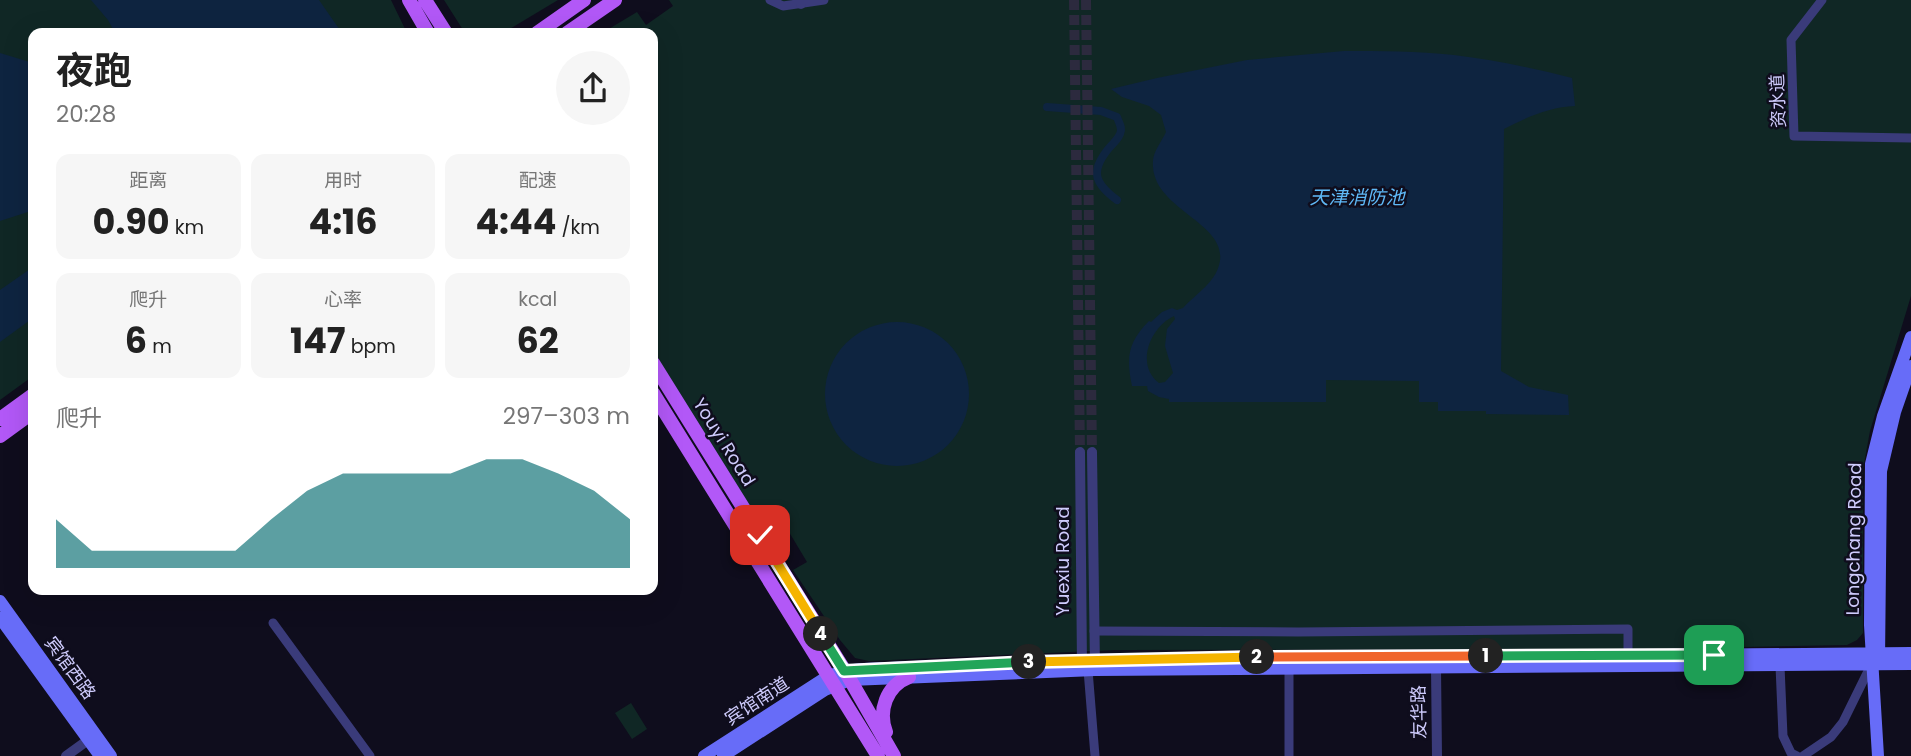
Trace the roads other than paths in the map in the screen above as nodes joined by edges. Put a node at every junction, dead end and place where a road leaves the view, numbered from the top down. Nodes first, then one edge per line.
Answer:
1 (409, 0) edge
2 (425, 0) edge
3 (584, 0) edge
4 (615, 0) edge
5 (770, 0) edge
6 (776, 0) edge
7 (824, 0) edge
8 (1822, 0) edge
9 (804, 1) edge
10 (425, 28) edge
11 (443, 28) edge
12 (544, 28) edge
13 (574, 28) edge
14 (1911, 138) edge
15 (1911, 337) edge
16 (1911, 366) edge
17 (658, 371) edge
18 (28, 399) edge
19 (658, 401) edge
20 (28, 416) edge
21 (0, 419) edge
22 (0, 436) edge
23 (0, 601) edge
24 (0, 618) edge
25 (273, 623) dead end
26 (1094, 631) junction
27 (1911, 653) edge
28 (1628, 655) junction
29 (1875, 659) junction
30 (1911, 664) edge
31 (1088, 666) junction
32 (1780, 666) junction
33 (1436, 668) junction
34 (1289, 670) junction
35 (847, 676) junction
36 (909, 677) junction
37 (832, 680) junction
38 (92, 737) junction
39 (66, 756) edge
40 (100, 756) edge
41 (111, 756) edge
42 (370, 756) edge
43 (704, 756) edge
44 (723, 756) edge
45 (878, 756) edge
46 (895, 756) edge
47 (1095, 756) edge
48 (1289, 756) edge
49 (1437, 756) edge
50 (1797, 756) edge
51 (1803, 756) edge
52 (1878, 756) edge
53 (1887, 756) edge

1 - 10 main road
2 - 11 main road
3 - 12 main road
4 - 13 main road
5 - 9 street
6 - 9 street
7 - 9 street
8 - 14 street, 资水道
15 - 29 main road, Longchang Road
16 - 29 main road, Longchang Road
17 - 35 main road, Youyi Road
18 - 21 main road
19 - 37 main road, Youyi Road
20 - 22 main road
23 - 38 main road, 宾馆西路
24 - 38 main road, 宾馆西路
25 - 42 street
26 - 28 street
26 - 31 street, Yuexiu Road
26 - 31 street, Yuexiu Road
27 - 29 main road
28 - 29 main road
28 - 31 main road
29 - 30 main road
29 - 32 main road
29 - 51 street
29 - 52 main road
29 - 53 main road
31 - 34 main road
31 - 35 main road
31 - 36 main road
31 - 47 street
32 - 33 main road
32 - 50 street
33 - 34 main road
33 - 49 street, 友华路
34 - 48 street
35 - 36 main road
35 - 37 main road
35 - 46 main road, Youyi Road
36 - 46 main road
37 - 43 main road, 宾馆南道
37 - 44 main road, 宾馆南道
37 - 45 main road, Youyi Road
38 - 39 street
38 - 40 main road, 宾馆西路
38 - 41 main road, 宾馆西路

